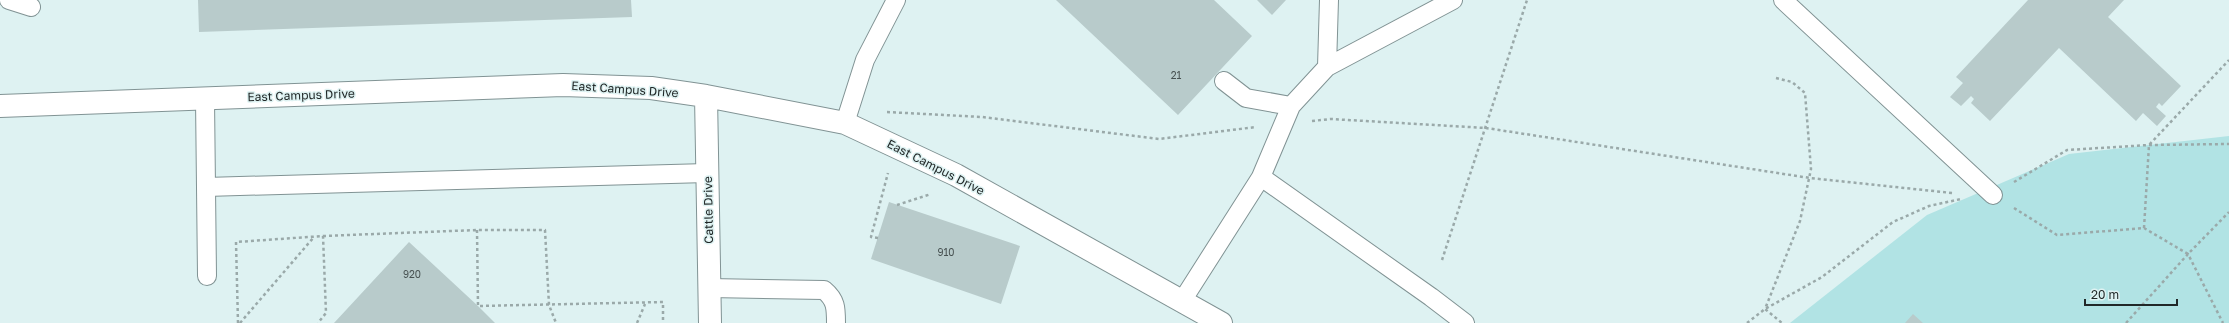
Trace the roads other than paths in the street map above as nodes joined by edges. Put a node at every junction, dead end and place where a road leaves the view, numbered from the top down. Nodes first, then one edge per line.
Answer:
1 (9, 0) edge
2 (896, 0) edge
3 (1329, 0) edge
4 (1453, 0) edge
5 (1783, 0) edge
6 (31, 7) dead end
7 (1327, 66) junction
8 (1224, 81) dead end
9 (706, 96) junction
10 (205, 99) junction
11 (0, 106) edge
12 (1291, 106) junction
13 (845, 123) junction
14 (707, 173) junction
15 (1261, 176) junction
16 (206, 187) junction
17 (1985, 195) road end
18 (207, 276) dead end
19 (709, 288) junction
20 (1182, 301) junction
21 (710, 323) edge
22 (836, 323) edge
23 (1221, 323) edge
24 (1464, 323) edge

1 - 6 lane
2 - 13 lane
3 - 7 lane
4 - 7 lane
5 - 17 lane
7 - 12 lane
8 - 12 lane
9 - 10 street, East Campus Drive
9 - 13 street, East Campus Drive
9 - 14 street, Cattle Drive
10 - 11 street, East Campus Drive
10 - 16 lane
12 - 15 lane
13 - 20 street, East Campus Drive
14 - 16 lane
14 - 19 street, Cattle Drive
15 - 20 lane
15 - 24 lane
16 - 18 lane
19 - 21 street, Cattle Drive
19 - 22 lane
20 - 23 street, East Campus Drive

